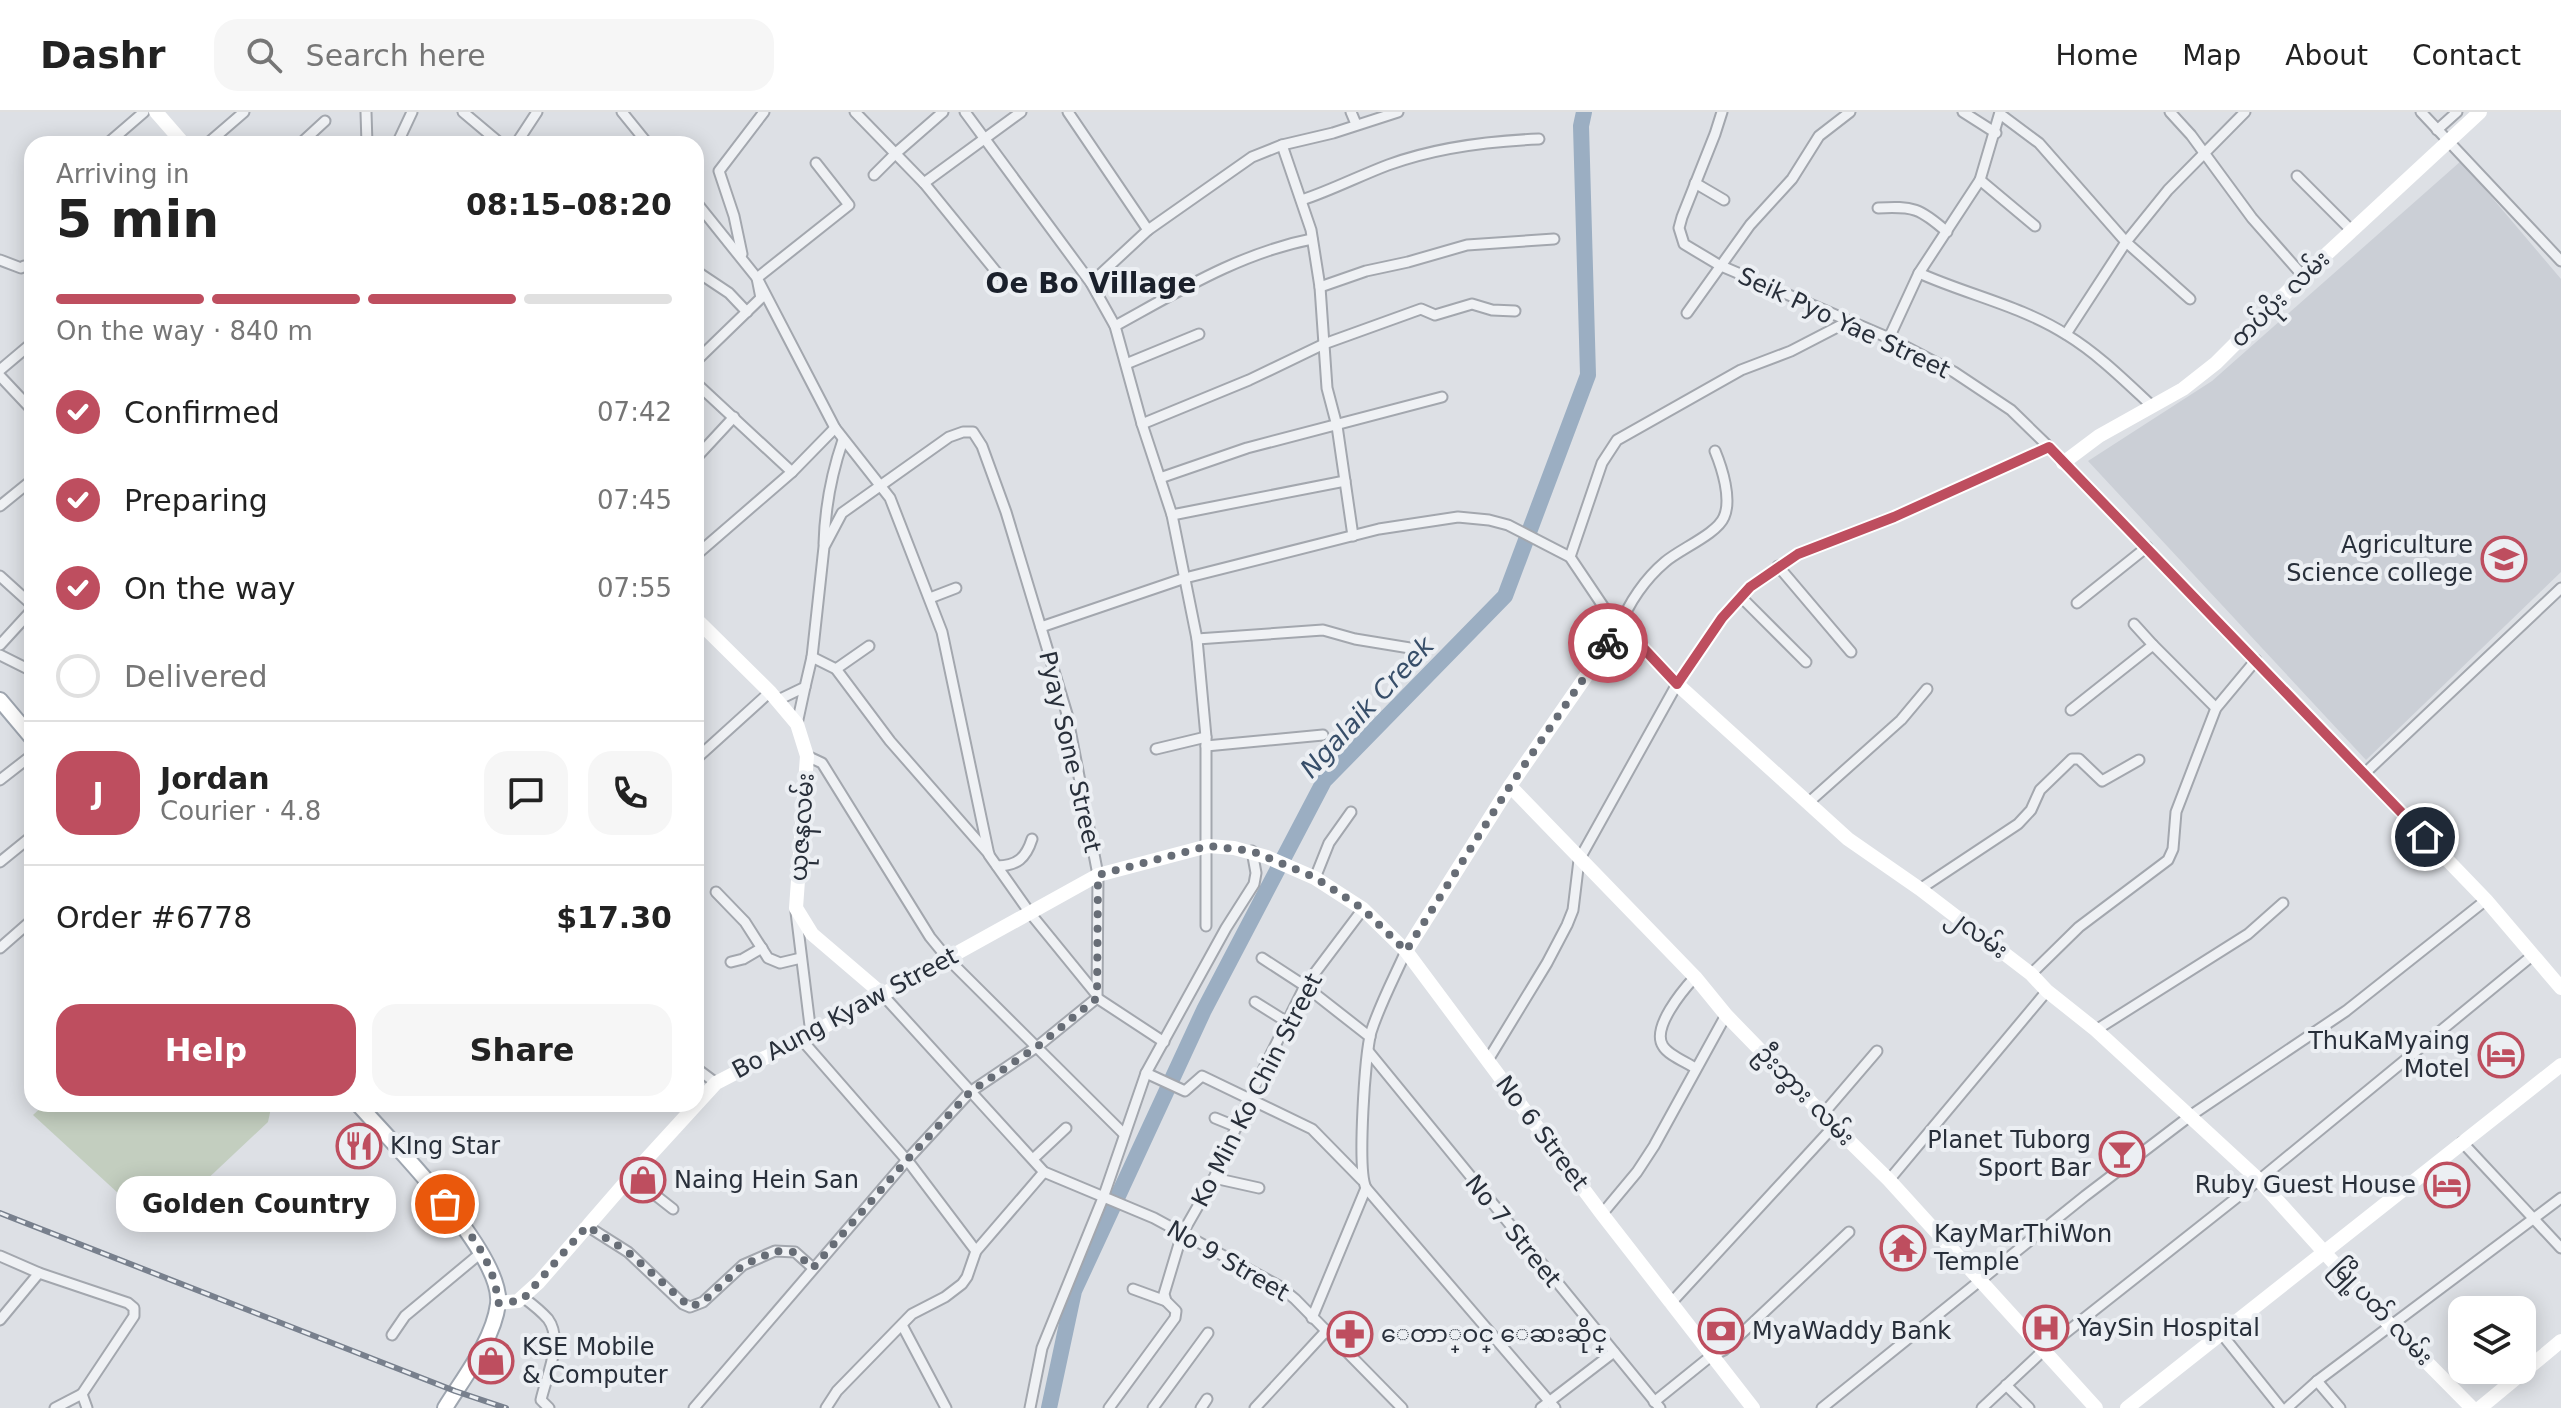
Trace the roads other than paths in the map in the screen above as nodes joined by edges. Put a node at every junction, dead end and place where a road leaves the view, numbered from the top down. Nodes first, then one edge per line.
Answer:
1 (144, 112) edge
2 (156, 112) edge
3 (244, 112) edge
4 (366, 112) edge
5 (412, 112) edge
6 (463, 112) edge
7 (537, 112) edge
8 (622, 112) edge
9 (748, 112) edge
10 (764, 112) edge
11 (855, 112) edge
12 (943, 112) edge
13 (965, 112) edge
14 (1021, 112) edge
15 (1068, 112) edge
16 (1351, 112) edge
17 (1398, 112) edge
18 (1722, 112) edge
19 (1850, 112) edge
20 (1963, 112) edge
21 (2170, 112) edge
22 (2245, 112) edge
23 (2421, 112) edge
24 (2457, 112) edge
25 (2480, 112) edge
26 (2000, 113) edge
27 (325, 121) dead end
28 (757, 122) junction
29 (1356, 124) junction
30 (2437, 130) junction
31 (1996, 133) junction
32 (116, 136) edge
33 (177, 136) edge
34 (216, 136) edge
35 (309, 136) edge
36 (367, 136) edge
37 (400, 136) edge
38 (492, 136) edge
39 (521, 136) edge
40 (642, 136) edge
41 (985, 138) junction
42 (1539, 139) dead end
43 (2448, 142) junction
44 (1282, 145) junction
45 (896, 153) junction
46 (2205, 155) junction
47 (816, 163) dead end
48 (874, 175) dead end
49 (2297, 176) dead end
50 (1980, 180) junction
51 (924, 183) junction
52 (1695, 183) junction
53 (1302, 200) junction
54 (1724, 200) dead end
55 (1878, 208) dead end
56 (704, 212) edge
57 (2035, 226) dead end
58 (1148, 230) junction
59 (2352, 231) junction
60 (1947, 232) junction
61 (1312, 239) junction
62 (1554, 239) dead end
63 (2126, 242) junction
64 (743, 259) junction
65 (0, 260) edge
66 (2561, 261) edge
67 (1719, 265) junction
68 (24, 266) edge
69 (1919, 273) junction
70 (998, 274) dead end
71 (704, 276) edge
72 (2303, 276) junction
73 (757, 278) junction
74 (1091, 283) junction
75 (1320, 287) junction
76 (2190, 299) dead end
77 (1515, 311) dead end
78 (747, 312) junction
79 (1687, 313) dead end
80 (1849, 321) junction
81 (1115, 326) junction
82 (1199, 334) dead end
83 (2066, 334) junction
84 (1889, 338) junction
85 (1324, 344) junction
86 (24, 350) edge
87 (704, 353) edge
88 (1126, 364) junction
89 (0, 373) edge
90 (704, 390) edge
91 (1442, 397) dead end
92 (24, 401) edge
93 (2152, 406) junction
94 (734, 417) junction
95 (1142, 424) junction
96 (1337, 426) junction
97 (835, 428) junction
98 (843, 440) junction
99 (2049, 447) junction
100 (704, 449) edge
101 (1715, 451) dead end
102 (2063, 463) junction
103 (792, 472) junction
104 (1160, 478) junction
105 (1345, 481) junction
106 (24, 486) edge
107 (881, 486) junction
108 (0, 506) edge
109 (1172, 515) junction
110 (1353, 536) junction
111 (824, 547) junction
112 (2147, 547) junction
113 (704, 548) edge
114 (1567, 555) junction
115 (1778, 566) junction
116 (0, 576) edge
117 (1185, 578) junction
118 (956, 588) dead end
119 (2561, 588) edge
120 (1741, 597) junction
121 (930, 598) junction
122 (24, 599) edge
123 (2077, 603) dead end
124 (24, 616) edge
125 (2134, 624) dead end
126 (1041, 627) junction
127 (1620, 627) junction
128 (704, 629) edge
129 (1197, 639) junction
130 (0, 645) edge
131 (2153, 645) junction
132 (869, 646) dead end
133 (1416, 649) dead end
134 (1851, 652) dead end
135 (0, 655) edge
136 (812, 657) junction
137 (2256, 660) junction
138 (1806, 662) dead end
139 (24, 667) edge
140 (836, 669) junction
141 (1677, 684) junction
142 (805, 687) junction
143 (1927, 689) dead end
144 (774, 696) junction
145 (1, 703) edge
146 (2216, 708) junction
147 (2071, 710) dead end
148 (797, 724) junction
149 (24, 729) edge
150 (1323, 735) dead end
151 (1206, 741) junction
152 (1156, 749) dead end
153 (704, 753) edge
154 (807, 756) junction
155 (2139, 760) dead end
156 (24, 761) edge
157 (2364, 774) junction
158 (0, 780) edge
159 (1510, 786) junction
160 (1808, 803) junction
161 (1351, 812) dead end
162 (1032, 839) dead end
163 (24, 842) edge
164 (1208, 846) junction
165 (1252, 851) junction
166 (989, 855) junction
167 (1579, 860) junction
168 (0, 862) edge
169 (997, 866) junction
170 (1098, 875) junction
171 (1315, 878) junction
172 (1920, 889) junction
173 (716, 892) dead end
174 (2486, 900) junction
175 (2283, 903) dead end
176 (796, 908) junction
177 (1363, 909) junction
178 (1030, 913) junction
179 (1206, 926) dead end
180 (24, 927) edge
181 (0, 948) edge
182 (762, 948) junction
183 (1406, 951) junction
184 (2533, 955) junction
185 (801, 958) junction
186 (1262, 958) dead end
187 (948, 959) junction
188 (731, 962) dead end
189 (2031, 974) junction
190 (1695, 977) junction
191 (1305, 986) junction
192 (2561, 988) edge
193 (2047, 991) junction
194 (881, 993) junction
195 (1096, 996) junction
196 (1255, 1002) dead end
197 (1726, 1015) junction
198 (1287, 1022) junction
199 (2096, 1030) junction
200 (806, 1036) junction
201 (1370, 1037) junction
202 (1164, 1042) junction
203 (1038, 1046) junction
204 (1877, 1051) dead end
205 (1369, 1052) junction
206 (1488, 1060) junction
207 (2561, 1065) edge
208 (1695, 1068) junction
209 (704, 1074) edge
210 (1148, 1074) junction
211 (716, 1083) junction
212 (970, 1092) junction
213 (704, 1096) edge
214 (1249, 1098) junction
215 (365, 1112) edge
216 (689, 1112) edge
217 (1823, 1114) junction
218 (2190, 1116) junction
219 (1215, 1118) dead end
220 (1834, 1126) junction
221 (1237, 1127) junction
222 (1066, 1128) dead end
223 (1124, 1134) junction
224 (2462, 1142) junction
225 (1033, 1159) junction
226 (907, 1160) junction
227 (1044, 1172) junction
228 (631, 1176) junction
229 (1214, 1178) junction
230 (1889, 1180) junction
231 (2259, 1180) junction
232 (1364, 1184) junction
233 (1259, 1188) dead end
234 (2561, 1198) edge
235 (1107, 1200) junction
236 (673, 1209) dead end
237 (1602, 1214) junction
238 (2534, 1217) junction
239 (587, 1226) junction
240 (1849, 1232) dead end
241 (1182, 1234) junction
242 (2561, 1248) edge
243 (2325, 1250) junction
244 (976, 1251) junction
245 (482, 1252) junction
246 (0, 1256) edge
247 (813, 1268) junction
248 (39, 1273) junction
249 (1980, 1278) junction
250 (1133, 1289) dead end
251 (524, 1298) junction
252 (1166, 1301) junction
253 (498, 1303) junction
254 (1671, 1303) junction
255 (1312, 1318) junction
256 (0, 1320) edge
257 (902, 1325) junction
258 (2390, 1325) junction
259 (1327, 1330) junction
260 (2220, 1332) junction
261 (1208, 1333) dead end
262 (392, 1335) dead end
263 (2561, 1341) edge
264 (2044, 1350) junction
265 (1614, 1352) junction
266 (1711, 1356) junction
267 (2317, 1381) junction
268 (2006, 1385) junction
269 (82, 1394) junction
270 (1657, 1405) edge
271 (543, 1406) edge
272 (1549, 1406) edge
273 (55, 1408) edge
274 (87, 1408) edge
275 (445, 1408) edge
276 (694, 1408) edge
277 (826, 1408) edge
278 (946, 1408) edge
279 (1030, 1408) edge
280 (1109, 1408) edge
281 (1153, 1408) edge
282 (1255, 1408) edge
283 (1402, 1408) edge
284 (1753, 1408) edge
285 (1822, 1408) edge
286 (1982, 1408) edge
287 (2029, 1408) edge
288 (2096, 1408) edge
289 (2127, 1408) edge
290 (2284, 1408) edge
291 (2340, 1408) edge
292 (2472, 1408) edge
293 (2480, 1408) edge

1 - 32 street
2 - 33 street
3 - 34 street
4 - 36 street
5 - 37 street
6 - 38 street
7 - 39 street
8 - 40 street
9 - 28 street
10 - 28 street
11 - 45 street
12 - 45 street
13 - 41 street
14 - 41 street
15 - 58 street
16 - 29 street
17 - 29 street
18 - 52 street
19 - 67 street
20 - 31 street
21 - 46 street
22 - 46 street
23 - 30 street
24 - 30 street
25 - 43 street, တပ်ပိုး လမ်း
26 - 31 street
26 - 63 street
27 - 35 street
28 - 64 street
29 - 44 street
30 - 43 street
31 - 50 street
41 - 51 street
41 - 74 street
42 - 53 street
43 - 59 street, တပ်ပိုး လမ်း
43 - 66 street
44 - 53 street
44 - 58 street
45 - 48 street
45 - 51 street
46 - 63 street
46 - 72 street
47 - 73 street
49 - 59 street
50 - 57 street
50 - 60 street
51 - 70 street
52 - 54 street
52 - 67 street, Seik Pyo Yae Street
53 - 61 street
55 - 60 street
56 - 64 street
58 - 74 street
59 - 72 street, တပ်ပိုး လမ်း
60 - 69 street
61 - 75 street
61 - 81 street
62 - 75 street
63 - 76 street
63 - 83 street
64 - 73 street
65 - 68 street
67 - 79 street
67 - 80 street, Seik Pyo Yae Street
69 - 83 street
69 - 84 street
71 - 78 street
72 - 93 street, တပ်ပိုး လမ်း
73 - 78 street
73 - 97 street
74 - 81 street
75 - 85 street
77 - 85 street
78 - 87 street
80 - 84 street, Seik Pyo Yae Street
80 - 114 street
81 - 88 street
82 - 88 street
83 - 93 street
84 - 99 street, Seik Pyo Yae Street
85 - 95 street
85 - 96 street
86 - 89 street
88 - 95 street
89 - 92 street
90 - 94 street
91 - 96 street
93 - 102 street, တပ်ပိုး လမ်း
94 - 100 street
94 - 103 street
95 - 104 street
96 - 104 street
96 - 105 street
97 - 98 street
97 - 103 street
98 - 107 street
98 - 111 street
99 - 102 street, Seik Pyo Yae Street
99 - 115 street
101 - 127 street
102 - 112 street, Seik Pyo Yae Street
103 - 113 street
104 - 109 street
105 - 109 street
105 - 110 street
106 - 108 street
107 - 111 street
107 - 121 street
107 - 126 street, Pyay Sone Street
109 - 117 street
110 - 114 street
110 - 117 street
111 - 136 street
112 - 123 street
112 - 137 street, Seik Pyo Yae Street
114 - 127 street
115 - 120 street
115 - 134 street
116 - 122 street
117 - 126 street
117 - 129 street
118 - 121 street
119 - 157 street
120 - 138 street
120 - 141 street
121 - 166 street
124 - 130 street
125 - 131 street
126 - 170 street, Pyay Sone Street
127 - 141 street, ၂လမ်း
127 - 159 street
128 - 144 street, ယုဇနလမ်း
129 - 133 street
129 - 151 street
131 - 146 street
131 - 147 street
132 - 140 street
135 - 139 street
136 - 140 street
136 - 142 street
137 - 146 street
137 - 157 street, Seik Pyo Yae Street
140 - 166 street
141 - 160 street, ၂လမ်း
141 - 167 street
142 - 144 street
142 - 148 street
143 - 160 street
144 - 148 street, ယုဇနလမ်း
144 - 153 street
145 - 149 street
146 - 189 street
148 - 154 street, ယုဇနလမ်း
150 - 151 street
151 - 152 street
151 - 164 street
154 - 176 street, ယုဇနလမ်း
154 - 187 street
155 - 172 street
156 - 158 street
157 - 174 street, Seik Pyo Yae Street
159 - 167 street, ဦးဘွား လမ်း
159 - 183 street
160 - 172 street, ၂လမ်း
161 - 171 street
162 - 169 street
163 - 168 street
164 - 165 street, Bo Aung Kyaw Street
164 - 170 street, Bo Aung Kyaw Street
164 - 179 street
165 - 171 street, Bo Aung Kyaw Street
165 - 202 street
166 - 169 street
167 - 190 street, ဦးဘွား လမ်း
167 - 206 street
169 - 178 street
170 - 178 street, Bo Aung Kyaw Street
170 - 195 street, Pyay Sone Street
171 - 177 street, No 6 Street
172 - 189 street, ၂လမ်း
173 - 182 street
174 - 184 street, Seik Pyo Yae Street
174 - 218 street
175 - 199 street
176 - 185 street
176 - 194 street, ယုဇနလမ်း
177 - 183 street, No 6 Street
177 - 191 street, Ko Min Ko Chin Street
178 - 187 street, Bo Aung Kyaw Street
178 - 195 street
180 - 181 street
182 - 185 street
182 - 188 street
183 - 201 street
183 - 206 street, No 6 Street
184 - 192 street, Seik Pyo Yae Street
184 - 231 street
185 - 200 street
186 - 191 street
187 - 194 street, Bo Aung Kyaw Street
187 - 203 street
189 - 193 street, ၂လမ်း
190 - 197 street, ဦးဘွား လမ်း
190 - 208 street
191 - 198 street, Ko Min Ko Chin Street
191 - 201 street
193 - 199 street, ၂လမ်း
193 - 230 street
194 - 200 street, Bo Aung Kyaw Street
194 - 212 street
195 - 202 street
195 - 203 street
196 - 198 street
197 - 208 street
197 - 217 street, ဦးဘွား လမ်း
198 - 214 street, Ko Min Ko Chin Street
199 - 218 street, ၂လမ်း
200 - 211 street, Bo Aung Kyaw Street
200 - 226 street
201 - 205 street
202 - 210 street
203 - 212 street
203 - 223 street
204 - 217 street
205 - 232 street
205 - 265 street, No 7 Street
206 - 237 street, No 6 Street
207 - 224 street
208 - 237 street
209 - 211 street
210 - 214 street
210 - 223 street
211 - 213 street, Bo Aung Kyaw Street
212 - 225 street
212 - 226 street
214 - 221 street, Ko Min Ko Chin Street
214 - 232 street
215 - 245 street
216 - 228 street, Bo Aung Kyaw Street
217 - 220 street, ဦးဘွား လမ်း
218 - 231 street, ၂လမ်း
218 - 249 street
219 - 221 street
220 - 230 street, ဦးဘွား လမ်း
220 - 254 street
221 - 229 street, Ko Min Ko Chin Street
222 - 225 street
223 - 235 street
224 - 238 street
224 - 243 street
225 - 227 street
226 - 244 street
226 - 247 street
227 - 235 street, No 9 Street
227 - 244 street
228 - 236 street
228 - 239 street, Bo Aung Kyaw Street
229 - 233 street
229 - 241 street, Ko Min Ko Chin Street
230 - 249 street, ဦးဘွား လမ်း
231 - 243 street, ၂လမ်း
231 - 264 street
232 - 255 street
232 - 272 street
234 - 238 street
235 - 241 street, No 9 Street
235 - 279 street
237 - 254 street, No 6 Street
238 - 242 street
238 - 258 street
239 - 247 street
239 - 251 street, Bo Aung Kyaw Street
240 - 266 street
241 - 252 street, Ko Min Ko Chin Street
241 - 255 street, No 9 Street
243 - 258 street, မြို့ပတ် လမ်း
243 - 260 street
244 - 257 street
245 - 253 street
245 - 262 street
246 - 248 street
247 - 276 street
248 - 256 street
248 - 269 street
249 - 264 street, ဦးဘွား လမ်း
249 - 285 street
250 - 252 street
251 - 253 street
251 - 271 street
252 - 280 street, Ko Min Ko Chin Street
253 - 275 street
254 - 266 street, No 6 Street
255 - 259 street, No 9 Street
257 - 277 street
257 - 278 street
258 - 267 street
258 - 292 street, မြို့ပတ် လမ်း
259 - 282 street
259 - 283 street, No 9 Street
260 - 289 street
260 - 290 street
261 - 281 street
263 - 293 street
264 - 268 street
264 - 288 street, ဦးဘွား လမ်း
265 - 270 street, No 7 Street
265 - 272 street
266 - 270 street
266 - 284 street, No 6 Street
267 - 290 street
267 - 291 street
268 - 286 street
268 - 287 street
269 - 273 street
269 - 274 street

